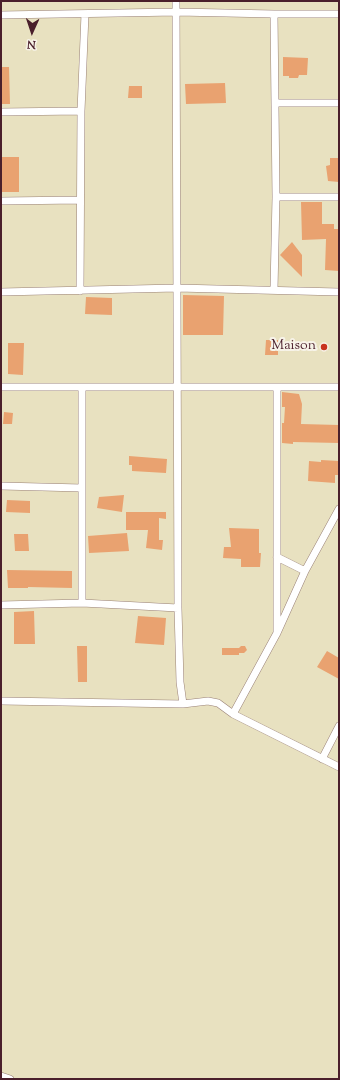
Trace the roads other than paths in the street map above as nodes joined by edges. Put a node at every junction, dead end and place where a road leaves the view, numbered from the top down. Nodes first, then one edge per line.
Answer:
1 (176, 1) edge
2 (177, 12) junction
3 (85, 14) junction
4 (274, 14) junction
5 (339, 14) edge
6 (1, 15) edge
7 (275, 103) junction
8 (339, 103) edge
9 (81, 111) junction
10 (1, 112) edge
11 (276, 197) junction
12 (339, 197) edge
13 (80, 200) junction
14 (1, 201) edge
15 (177, 288) junction
16 (274, 290) junction
17 (80, 291) junction
18 (1, 292) edge
19 (339, 292) edge
20 (1, 387) edge
21 (82, 387) junction
22 (177, 387) junction
23 (277, 387) junction
24 (339, 387) edge
25 (1, 486) edge
26 (82, 488) junction
27 (339, 509) edge
28 (277, 557) junction
29 (305, 571) junction
30 (82, 603) junction
31 (1, 605) edge
32 (178, 608) junction
33 (277, 633) junction
34 (1, 701) edge
35 (183, 704) junction
36 (233, 714) junction
37 (339, 726) edge
38 (322, 758) junction
39 (339, 767) edge
40 (1, 1076) edge
41 (10, 1079) edge

1 - 2 street
2 - 3 street
2 - 4 street
2 - 15 street
3 - 6 street
3 - 9 street
4 - 5 street
4 - 7 street
7 - 8 street
7 - 11 street
9 - 10 street
9 - 13 street
11 - 12 street
11 - 16 street
13 - 14 street
13 - 17 street
15 - 16 street
15 - 17 street
15 - 22 street
16 - 19 street
17 - 18 street
20 - 21 street
21 - 22 street
21 - 26 street
22 - 23 street
22 - 32 street
23 - 24 street
23 - 28 street
25 - 26 street
26 - 30 street
27 - 29 street
28 - 29 street
28 - 33 street
29 - 33 street
30 - 31 street
30 - 32 street
32 - 35 street
33 - 36 street
34 - 35 street
35 - 36 street
36 - 38 street
37 - 38 street
38 - 39 street
40 - 41 street

